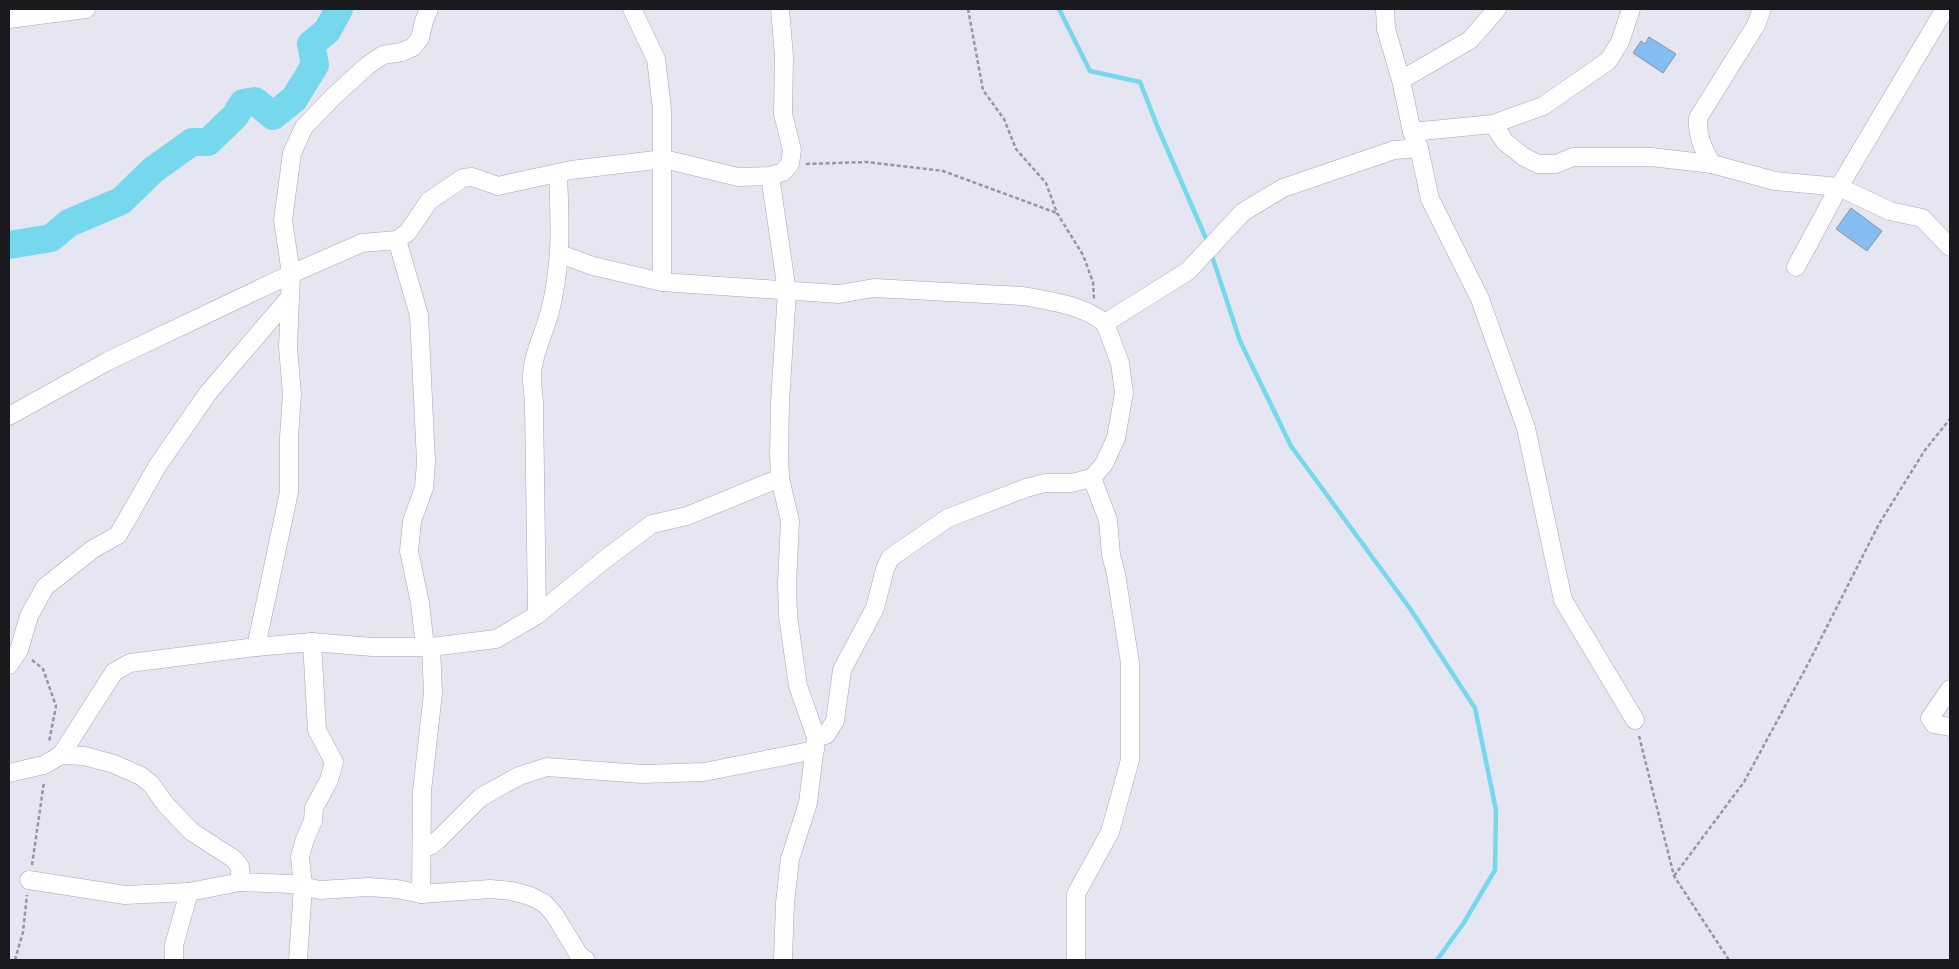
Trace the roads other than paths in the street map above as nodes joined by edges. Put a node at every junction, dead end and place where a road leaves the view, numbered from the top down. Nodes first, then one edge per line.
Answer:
1 (86, 9) edge
2 (429, 9) edge
3 (632, 9) edge
4 (780, 9) edge
5 (1385, 9) edge
6 (1497, 9) edge
7 (1631, 9) edge
8 (1762, 9) edge
9 (1945, 9) edge
10 (9, 19) edge
11 (1401, 80) junction
12 (1493, 124) junction
13 (1412, 132) junction
14 (1419, 148) junction
15 (664, 159) junction
16 (1712, 164) junction
17 (558, 173) junction
18 (770, 176) junction
19 (1839, 188) junction
20 (396, 240) junction
21 (1948, 241) edge
22 (560, 254) junction
23 (1796, 268) dead end
24 (291, 274) junction
25 (662, 282) junction
26 (788, 291) junction
27 (290, 297) junction
28 (1098, 318) junction
29 (9, 416) edge
30 (780, 478) junction
31 (1092, 478) junction
32 (537, 615) junction
33 (312, 642) junction
34 (256, 646) junction
35 (428, 647) junction
36 (14, 657) edge
37 (1950, 689) edge
38 (1634, 720) road end
39 (1950, 727) edge
40 (816, 743) junction
41 (61, 755) junction
42 (9, 773) edge
43 (423, 847) junction
44 (29, 880) road end
45 (240, 882) junction
46 (303, 886) junction
47 (189, 892) junction
48 (421, 894) junction
49 (174, 960) edge
50 (298, 960) edge
51 (586, 960) edge
52 (783, 960) edge
53 (1076, 960) edge

1 - 10 street
2 - 24 street
3 - 15 street
4 - 18 street
5 - 11 street
6 - 11 street
7 - 12 street
8 - 16 street
9 - 19 street
11 - 13 street
12 - 13 street
12 - 16 street
13 - 14 street
14 - 28 street
14 - 38 street
15 - 17 street
15 - 18 street
15 - 25 street
16 - 19 street
17 - 20 street
17 - 22 street
18 - 26 street
19 - 21 street
19 - 23 street
20 - 24 street
20 - 35 street
22 - 25 street
22 - 32 street
24 - 27 street
24 - 29 street
25 - 26 street
26 - 28 street
26 - 30 street
27 - 34 street
27 - 36 street
28 - 31 street
30 - 32 street
30 - 40 street
31 - 40 street
31 - 53 street
32 - 35 street
33 - 34 street
33 - 35 street
33 - 46 street
34 - 41 street
35 - 43 street
37 - 39 street
40 - 43 street
40 - 52 street
41 - 42 street
41 - 45 street
43 - 48 street
44 - 47 street
45 - 46 street
45 - 47 street
46 - 48 street
46 - 50 street
47 - 49 street
48 - 51 street

